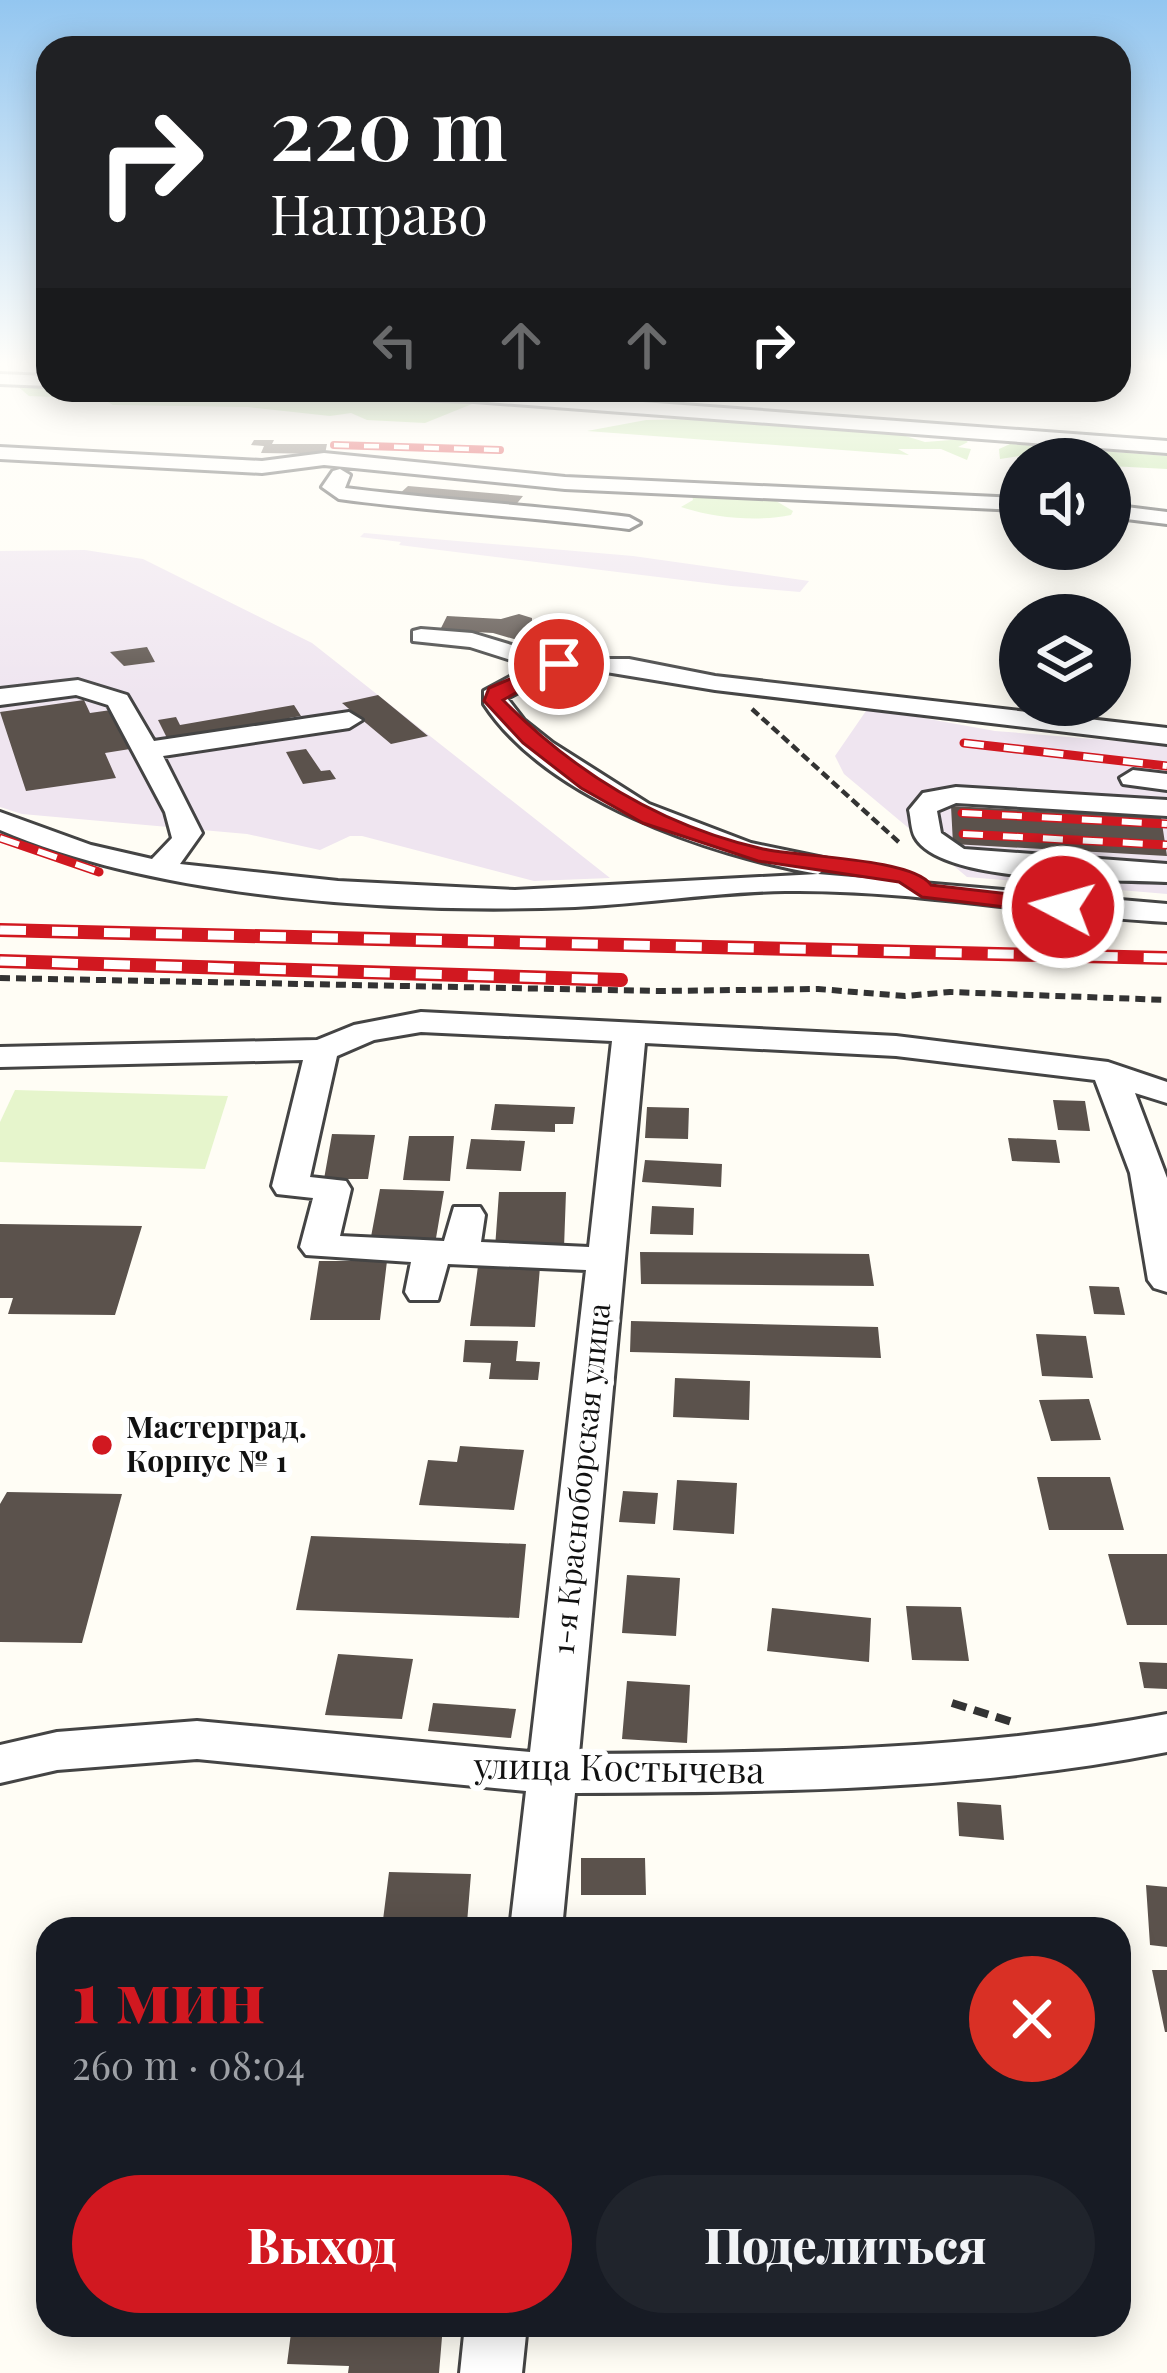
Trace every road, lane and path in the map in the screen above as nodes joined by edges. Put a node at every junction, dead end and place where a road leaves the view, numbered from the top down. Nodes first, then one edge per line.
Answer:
1 (340, 475) edge
2 (350, 476) edge
3 (492, 476) edge
4 (980, 476) edge
5 (574, 493) dead end
6 (975, 501) junction
7 (999, 503) edge
8 (1131, 514) edge
9 (1167, 518) edge
10 (629, 523) dead end
11 (421, 636) dead end
12 (555, 666) junction
13 (696, 679) junction
14 (0, 697) edge
15 (349, 720) dead end
16 (1167, 736) edge
17 (143, 751) junction
18 (1133, 778) dead end
19 (1167, 782) edge
20 (1167, 808) edge
21 (0, 820) edge
22 (908, 850) dead end
23 (158, 868) junction
24 (1124, 871) junction
25 (1167, 873) edge
26 (922, 891) junction
27 (1152, 912) edge
28 (0, 979) edge
29 (1167, 1000) edge
30 (630, 1029) junction
31 (322, 1050) junction
32 (0, 1057) edge
33 (1108, 1072) junction
34 (1167, 1093) edge
35 (1163, 1204) edge
36 (467, 1215) dead end
37 (446, 1253) junction
38 (605, 1259) junction
39 (1167, 1280) edge
40 (424, 1292) dead end
41 (1167, 1733) edge
42 (0, 1764) edge
43 (551, 1774) junction
44 (537, 1917) edge
45 (495, 2337) edge
46 (491, 2373) edge

1 - 10 street
2 - 5 street
3 - 6 street
4 - 6 street
6 - 7 street
8 - 9 street
11 - 12 street
12 - 13 street
12 - 26 street
13 - 16 street
13 - 22 path
14 - 17 street
15 - 17 street
17 - 23 street
18 - 19 street
20 - 24 street
21 - 23 street
23 - 26 street
24 - 25 street
24 - 27 street
26 - 27 street
28 - 29 path
30 - 31 street
30 - 33 street
30 - 38 street, 1-я Красноборская улица
31 - 32 street
31 - 37 street
33 - 34 street
33 - 35 street
35 - 39 street
36 - 37 street
37 - 38 street
37 - 40 street
38 - 43 street, 1-я Красноборская улица
41 - 43 street, улица Костычева
42 - 43 street, улица Костычева
43 - 44 street, 1-я Красноборская улица
45 - 46 street

